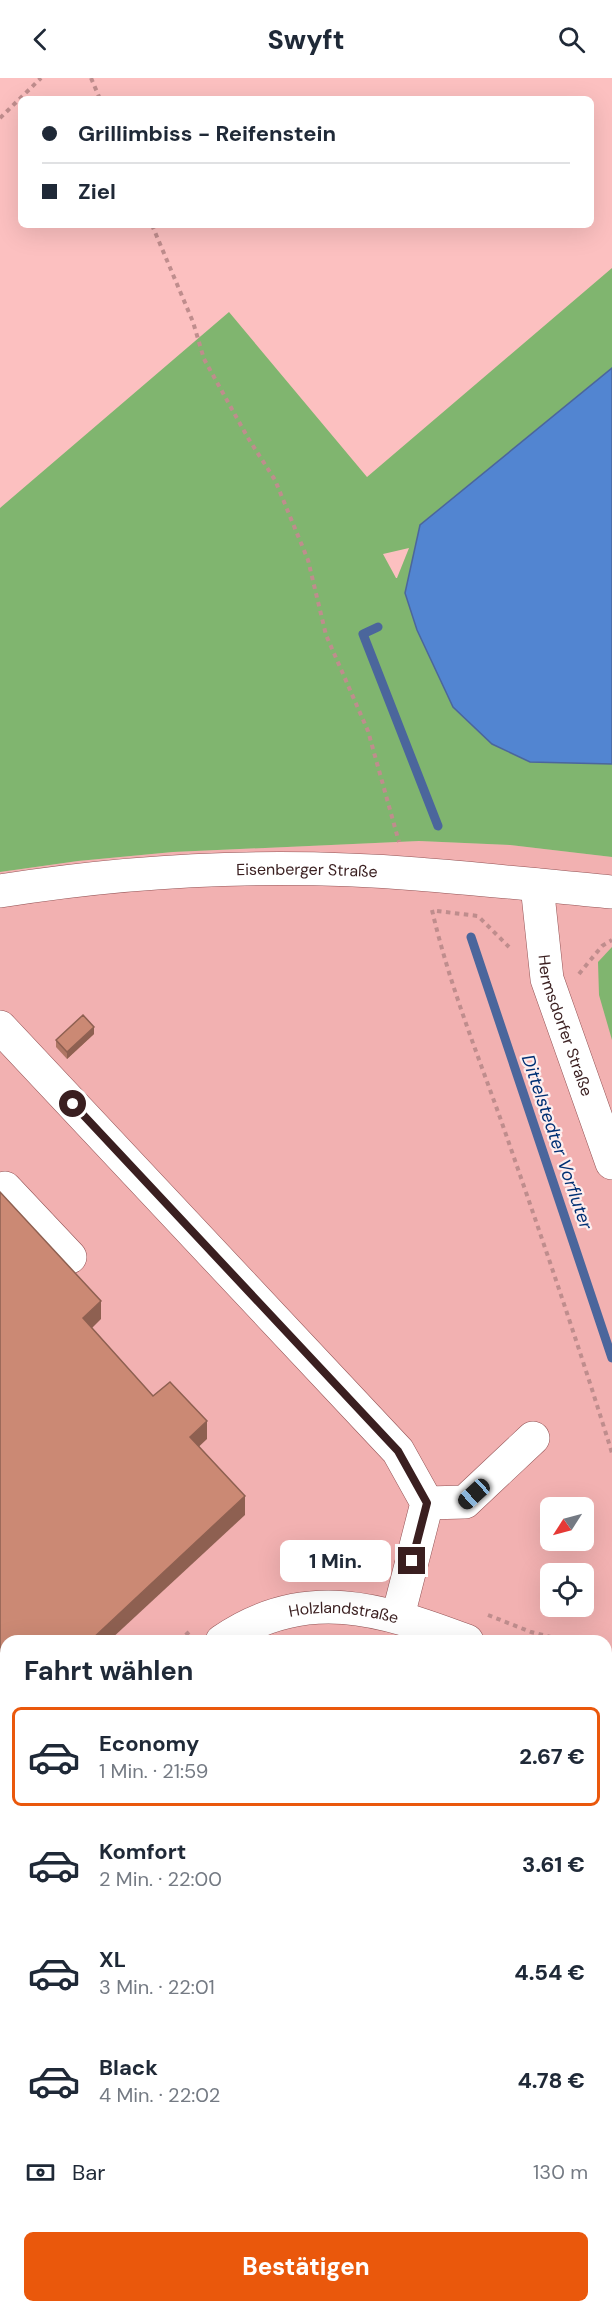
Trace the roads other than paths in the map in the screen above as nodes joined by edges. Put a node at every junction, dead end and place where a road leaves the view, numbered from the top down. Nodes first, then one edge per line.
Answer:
1 (537, 885) junction
2 (0, 891) edge
3 (612, 892) edge
4 (0, 1027) edge
5 (612, 1163) edge
6 (5, 1188) dead end
7 (70, 1257) dead end
8 (532, 1438) dead end
9 (427, 1503) junction
10 (398, 1616) junction
11 (231, 1635) edge
12 (450, 1635) edge

1 - 2 street, Eisenberger Straße
1 - 3 street, Eisenberger Straße
1 - 5 street, Hermsdorfer Straße
4 - 9 street
6 - 7 street
8 - 9 street
9 - 10 street
10 - 11 street, Holzlandstraße
10 - 12 street, Holzlandstraße

